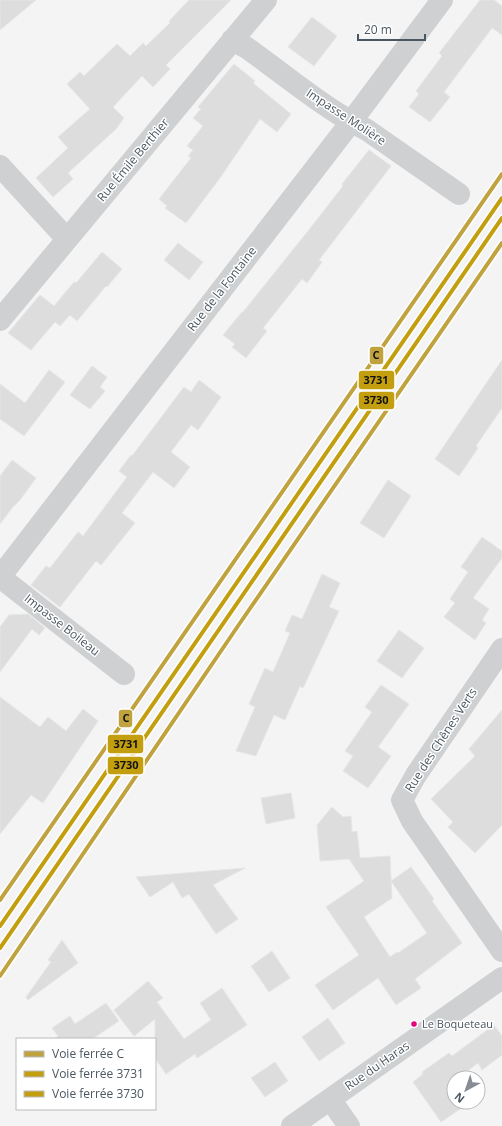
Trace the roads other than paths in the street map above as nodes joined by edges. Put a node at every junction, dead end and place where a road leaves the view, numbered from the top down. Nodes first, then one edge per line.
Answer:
1 (266, 0) edge
2 (442, 0) edge
3 (232, 40) junction
4 (350, 122) junction
5 (0, 166) edge
6 (460, 194) dead end
7 (67, 239) junction
8 (0, 320) edge
9 (0, 577) edge
10 (502, 650) edge
11 (124, 674) dead end
12 (502, 951) edge
13 (502, 978) edge
14 (330, 1099) junction
15 (292, 1126) edge
16 (349, 1126) edge

1 - 3 street, Rue Émile Berthier
2 - 4 street, Rue de la Fontaine
3 - 4 street, Impasse Molière
3 - 7 street, Rue Émile Berthier
4 - 6 street, Impasse Molière
4 - 9 street, Rue de la Fontaine
5 - 7 street
7 - 8 street, Rue Émile Berthier
9 - 11 street, Impasse Boileau
10 - 12 street, Rue des Chênes Verts
13 - 14 street, Rue du Haras
14 - 15 street, Rue du Haras
14 - 16 street

